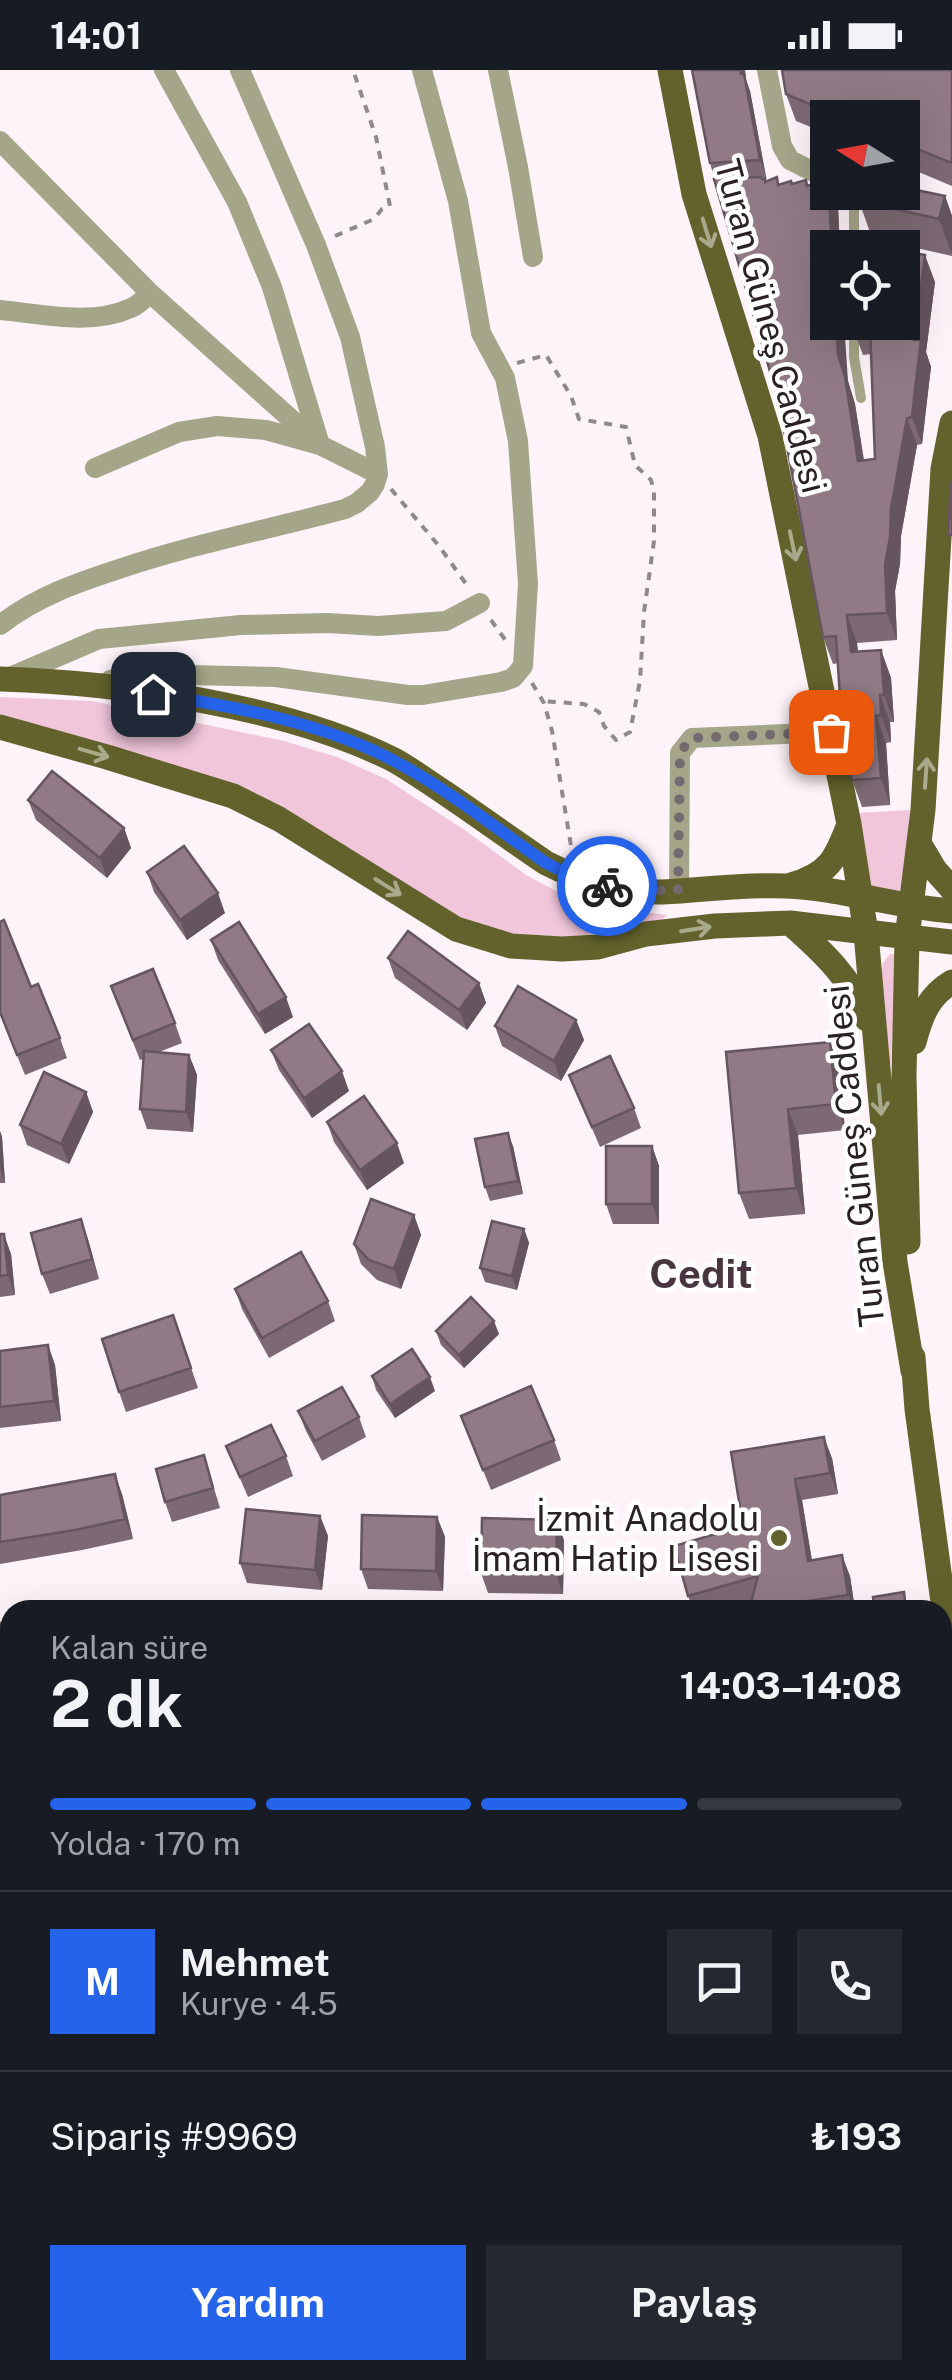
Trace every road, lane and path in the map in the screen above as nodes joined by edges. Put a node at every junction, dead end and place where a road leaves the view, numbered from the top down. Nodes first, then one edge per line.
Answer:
1 (164, 70) edge
2 (240, 70) edge
3 (354, 70) edge
4 (422, 70) edge
5 (498, 70) edge
6 (670, 70) edge
7 (766, 70) edge
8 (0, 141) edge
9 (810, 175) edge
10 (316, 245) junction
11 (532, 257) dead end
12 (150, 293) junction
13 (0, 310) edge
14 (854, 340) edge
15 (500, 368) junction
16 (861, 398) dead end
17 (952, 427) edge
18 (320, 445) junction
19 (95, 468) dead end
20 (378, 474) junction
21 (946, 563) edge
22 (480, 603) junction
23 (0, 625) edge
24 (523, 666) junction
25 (219, 675) junction
26 (2, 679) edge
27 (78, 684) junction
28 (541, 701) junction
29 (220, 705) junction
30 (0, 727) edge
31 (831, 732) junction
32 (849, 824) junction
33 (919, 843) junction
34 (576, 876) junction
35 (788, 886) junction
36 (678, 890) junction
37 (952, 890) edge
38 (860, 896) junction
39 (910, 904) junction
40 (952, 911) edge
41 (790, 923) junction
42 (866, 933) junction
43 (907, 938) junction
44 (952, 942) edge
45 (952, 982) edge
46 (875, 1038) junction
47 (904, 1076) junction
48 (914, 1371) junction
49 (945, 1600) edge

1 - 18 street
2 - 10 street
3 - 10 path
4 - 15 street
5 - 11 street
6 -> 31 main road, Turan Güneş Caddesi
7 - 9 street
8 - 12 street
10 - 20 street
12 - 13 street
12 - 18 street
14 - 16 lane
15 - 24 street
15 - 28 path
17 - 21 main road, Turan Güneş Caddesi
18 - 19 street
18 - 20 street
20 - 22 path
20 - 23 street
33 -> 21 main road, Turan Güneş Caddesi
22 - 24 path
22 - 26 street
24 - 25 street
24 - 28 path
25 - 27 street
25 - 29 street
26 - 27 main road
27 - 29 main road
28 - 34 path
29 - 34 main road
30 -> 41 main road
31 - 32 main road, Turan Güneş Caddesi
31 - 36 street
32 - 35 main road
32 - 38 main road, Turan Güneş Caddesi
33 - 37 main road
33 - 39 main road, Turan Güneş Caddesi
34 - 36 main road
35 - 36 main road
35 - 38 main road
38 - 39 main road
38 - 42 main road, Turan Güneş Caddesi
39 - 40 main road
39 - 43 main road, Turan Güneş Caddesi
41 - 42 main road
41 - 46 main road
42 - 43 main road
42 - 46 main road, Turan Güneş Caddesi
43 - 44 main road
43 - 47 main road, Turan Güneş Caddesi
45 - 47 main road
46 -> 48 main road, Turan Güneş Caddesi
47 - 48 main road, Turan Güneş Caddesi
48 - 49 main road, Turan Güneş Caddesi

